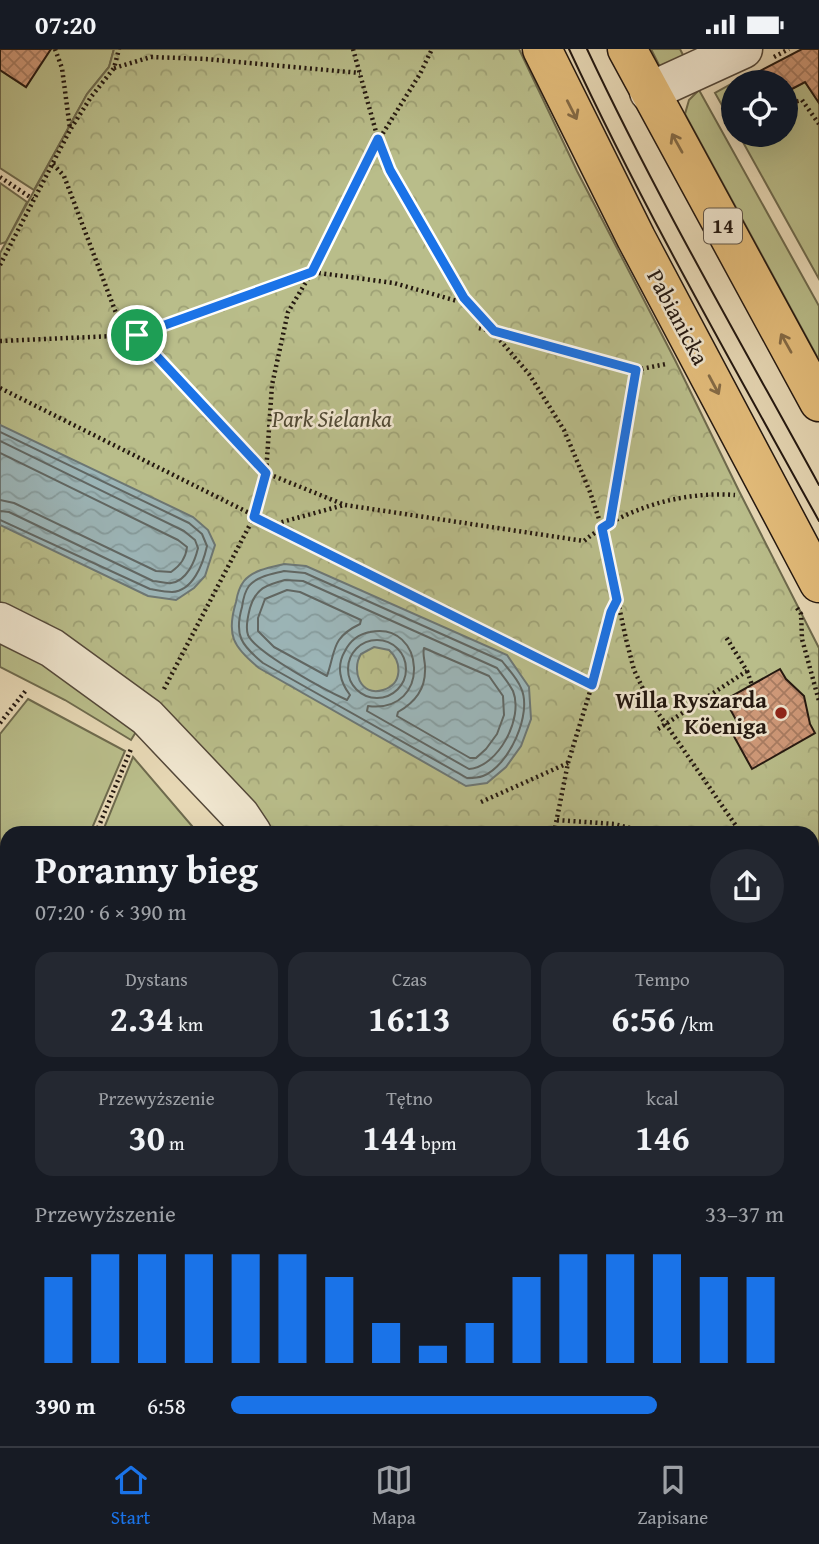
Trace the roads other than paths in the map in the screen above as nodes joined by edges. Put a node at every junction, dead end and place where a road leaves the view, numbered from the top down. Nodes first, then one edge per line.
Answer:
1 (542, 49) edge
2 (627, 49) edge
3 (743, 49) edge
4 (649, 92) junction
5 (819, 402) edge
6 (819, 583) edge
7 (0, 622) edge
8 (248, 826) edge

1 -> 6 main road, Pabianicka
2 - 4 main road, 14
3 - 4 street
5 -> 4 main road, 14
7 - 8 street

